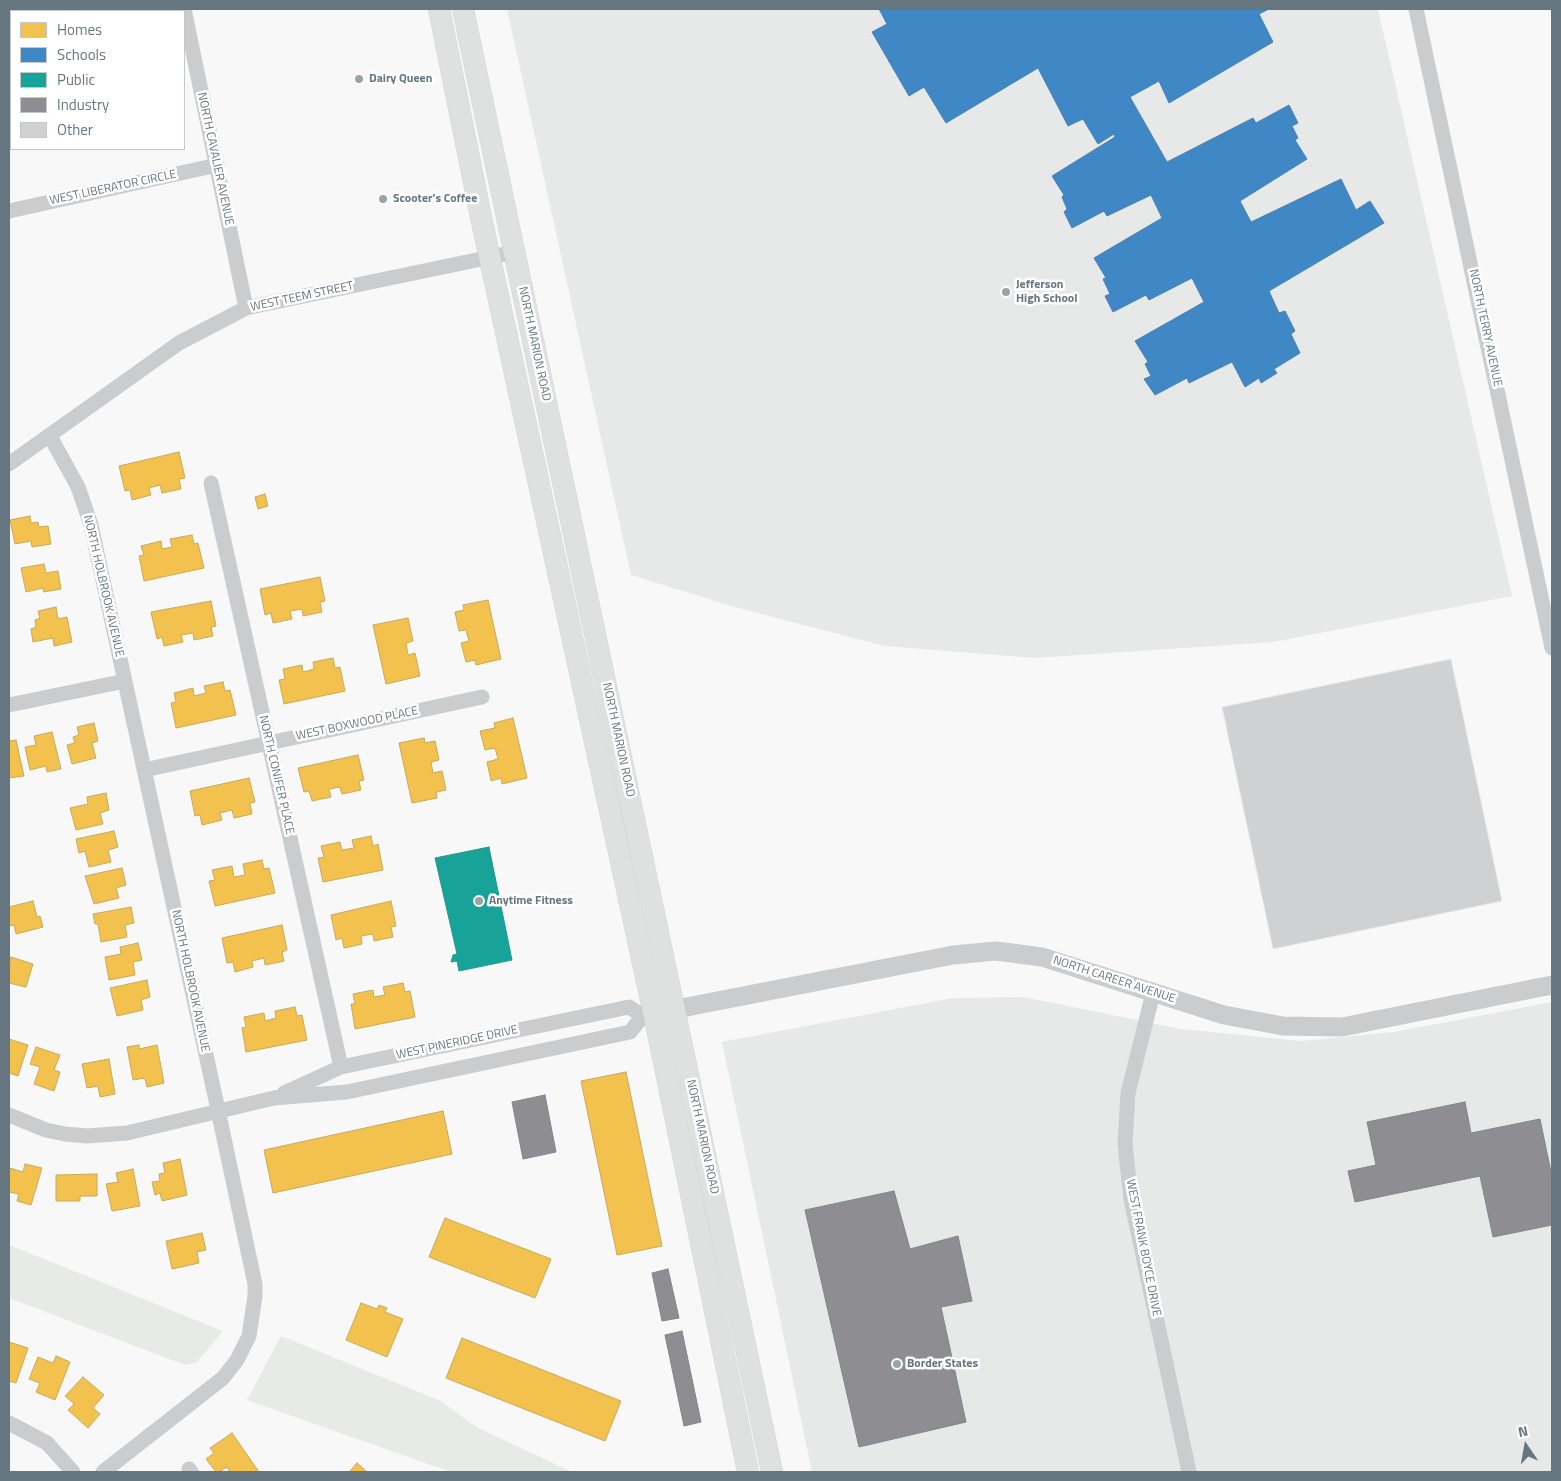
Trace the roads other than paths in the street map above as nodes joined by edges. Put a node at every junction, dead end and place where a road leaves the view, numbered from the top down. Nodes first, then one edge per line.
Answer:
1 (440, 9) edge
2 (463, 9) edge
3 (1416, 9) edge
4 (185, 14) edge
5 (216, 165) junction
6 (9, 211) edge
7 (515, 252) junction
8 (491, 258) junction
9 (246, 308) junction
10 (50, 436) junction
11 (9, 464) edge
12 (211, 483) dead end
13 (1552, 648) edge
14 (125, 681) junction
15 (482, 697) dead end
16 (9, 705) edge
17 (270, 744) junction
18 (144, 770) junction
19 (1552, 985) edge
20 (1153, 993) junction
21 (657, 1013) junction
22 (341, 1067) junction
23 (274, 1098) junction
24 (218, 1111) junction
25 (9, 1115) edge
26 (9, 1423) edge
27 (73, 1472) edge
28 (103, 1472) edge
29 (748, 1472) edge
30 (772, 1472) edge
31 (1189, 1472) edge

1 - 8 main road, NORTH MARION ROAD
2 - 7 main road, NORTH MARION ROAD
3 - 13 street, NORTH TERRY AVENUE
4 - 5 street, NORTH CAVALIER AVENUE
5 - 6 street, WEST LIBERATOR CIRCLE
5 - 9 street, NORTH CAVALIER AVENUE
7 - 8 street, WEST TEEM STREET
7 - 21 main road, NORTH MARION ROAD
8 - 9 street, WEST TEEM STREET
8 - 21 main road, NORTH MARION ROAD
9 - 10 street, WEST TEEM STREET
10 - 11 street, WEST TEEM STREET
10 - 14 street, NORTH HOLBROOK AVENUE
12 - 17 street, NORTH CONIFER PLACE
14 - 16 street
14 - 18 street, NORTH HOLBROOK AVENUE
15 - 17 street, WEST BOXWOOD PLACE
17 - 18 street, WEST BOXWOOD PLACE
17 - 22 street, NORTH CONIFER PLACE
18 - 24 street, NORTH HOLBROOK AVENUE
19 - 20 street, NORTH CAREER AVENUE
20 - 21 street, NORTH CAREER AVENUE
20 - 31 street, WEST FRANK BOYCE DRIVE
21 - 22 street, WEST PINERIDGE DRIVE
21 - 23 street, WEST PINERIDGE DRIVE
21 - 29 main road, NORTH MARION ROAD
21 - 30 main road, NORTH MARION ROAD
22 - 23 street, WEST PINERIDGE DRIVE
23 - 24 street, WEST PINERIDGE DRIVE
24 - 25 street, WEST PINERIDGE DRIVE
24 - 28 street, NORTH HOLBROOK AVENUE
26 - 27 street

